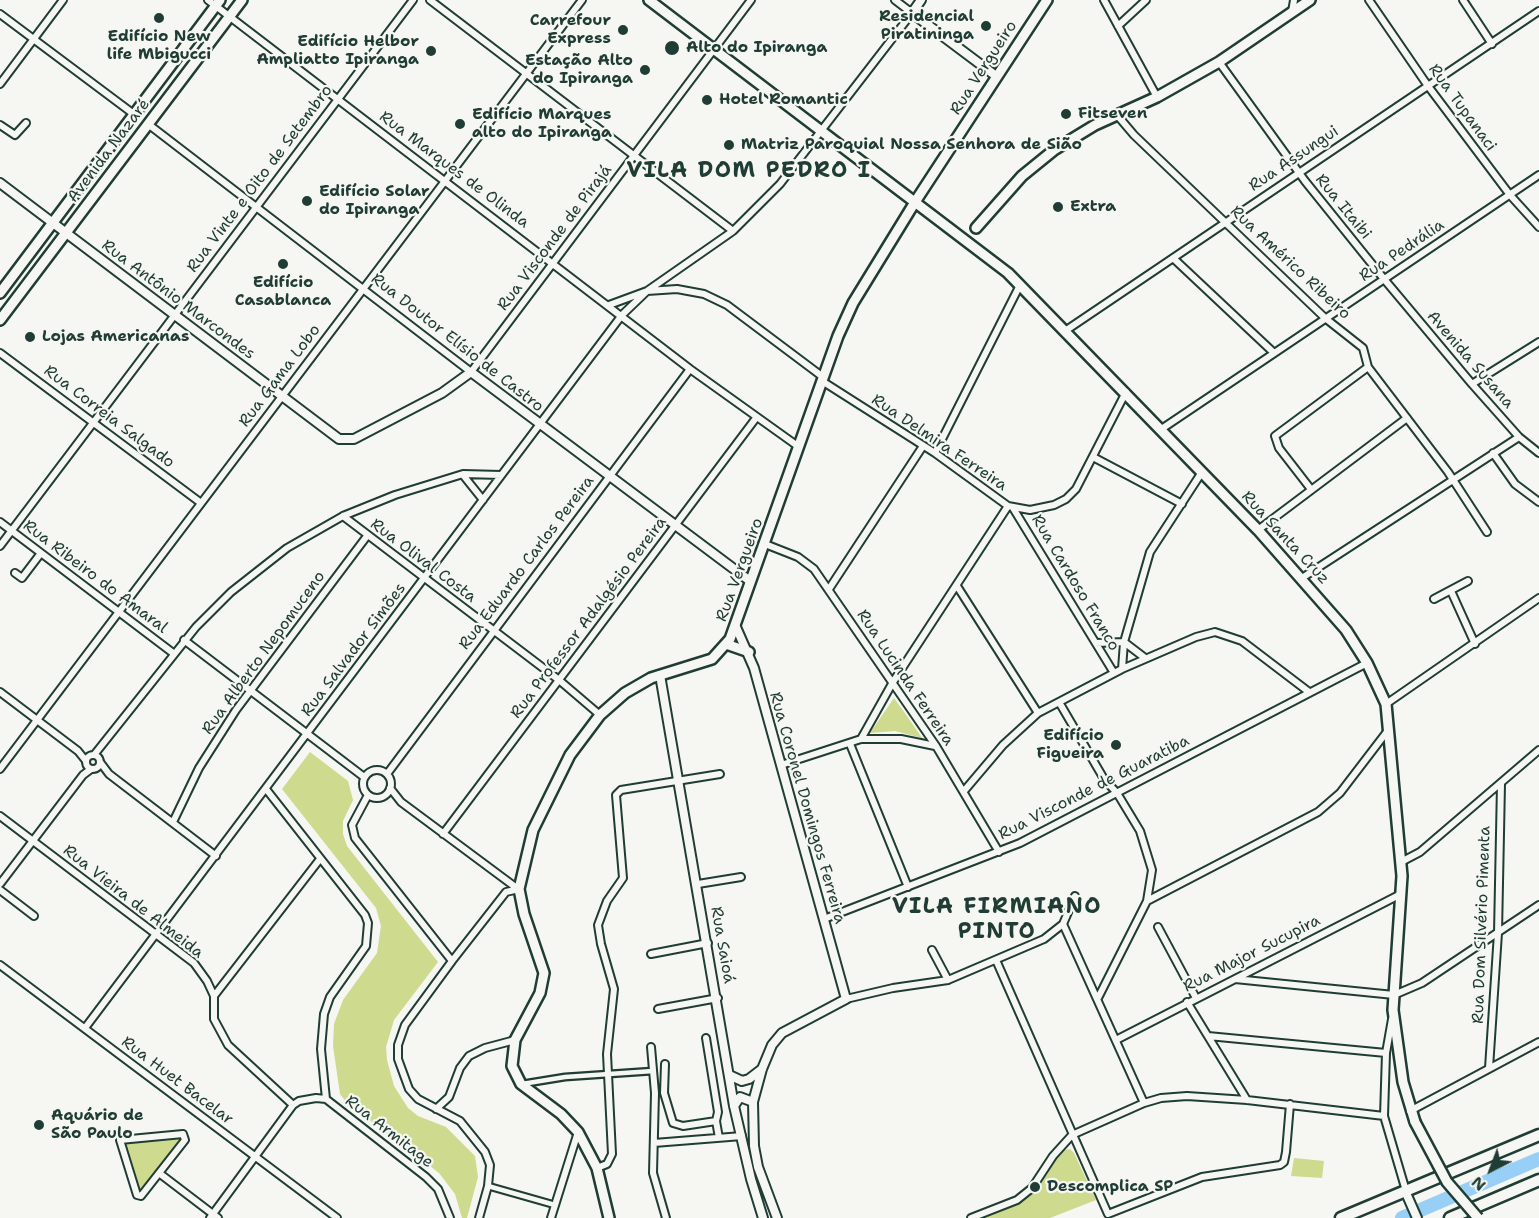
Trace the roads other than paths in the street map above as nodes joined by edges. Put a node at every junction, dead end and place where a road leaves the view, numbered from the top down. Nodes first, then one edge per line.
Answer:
1 (63, 0) edge
2 (242, 0) edge
3 (413, 0) edge
4 (430, 0) edge
5 (582, 0) edge
6 (649, 0) edge
7 (751, 0) edge
8 (895, 0) edge
9 (921, 0) edge
10 (1047, 0) edge
11 (1104, 0) edge
12 (1146, 0) edge
13 (1293, 0) edge
14 (1369, 0) edge
15 (1462, 0) edge
16 (215, 2) edge
17 (1306, 2) edge
18 (1539, 11) edge
19 (1292, 12) junction
20 (912, 13) junction
21 (0, 14) edge
22 (229, 16) junction
23 (1118, 26) junction
24 (34, 39) junction
25 (1492, 44) junction
26 (713, 49) junction
27 (1219, 62) junction
28 (526, 72) junction
29 (996, 76) junction
30 (0, 84) edge
31 (1428, 86) junction
32 (1157, 97) junction
33 (337, 99) junction
34 (135, 115) junction
35 (1117, 115) junction
36 (26, 123) dead end
37 (148, 124) junction
38 (0, 125) edge
39 (820, 130) junction
40 (634, 154) junction
41 (1298, 172) junction
42 (1539, 175) edge
43 (446, 180) junction
44 (0, 183) edge
45 (1510, 195) junction
46 (915, 202) junction
47 (256, 206) junction
48 (53, 222) junction
49 (1227, 222) junction
50 (948, 226) junction
51 (1539, 227) edge
52 (976, 228) junction
53 (733, 231) junction
54 (66, 232) junction
55 (983, 253) junction
56 (1173, 258) junction
57 (552, 262) junction
58 (670, 275) junction
59 (1384, 279) junction
60 (1020, 285) junction
61 (364, 288) junction
62 (677, 289) junction
63 (647, 291) junction
64 (0, 293) edge
65 (609, 305) junction
66 (174, 315) junction
67 (622, 315) junction
68 (1325, 318) junction
69 (0, 320) edge
70 (1065, 331) junction
71 (1539, 342) edge
72 (1273, 352) junction
73 (0, 353) edge
74 (1368, 367) junction
75 (690, 369) junction
76 (471, 372) junction
77 (823, 379) junction
78 (1472, 384) junction
79 (1126, 392) junction
80 (284, 395) junction
81 (756, 418) junction
82 (1407, 418) junction
83 (93, 422) junction
84 (540, 424) junction
85 (1160, 430) junction
86 (1519, 437) junction
87 (339, 439) joint
88 (923, 446) junction
89 (799, 447) junction
90 (934, 453) junction
91 (1493, 453) junction
92 (1539, 453) edge
93 (1094, 457) junction
94 (1202, 472) junction
95 (463, 474) junction
96 (501, 475) junction
97 (610, 476) junction
98 (1452, 479) junction
99 (1310, 488) junction
100 (483, 500) junction
101 (1539, 502) edge
102 (201, 503) junction
103 (1182, 504) junction
104 (1011, 506) junction
105 (343, 516) junction
106 (0, 522) edge
107 (676, 526) junction
108 (1258, 530) junction
109 (12, 531) junction
110 (1487, 532) dead end
111 (367, 536) junction
112 (765, 544) junction
113 (0, 546) edge
114 (41, 553) junction
115 (15, 573) dead end
116 (1302, 578) junction
117 (424, 579) junction
118 (750, 581) junction
119 (1468, 581) dead end
120 (957, 586) junction
121 (830, 589) junction
122 (1451, 591) junction
123 (1539, 597) edge
124 (1434, 599) dead end
125 (119, 611) junction
126 (736, 627) junction
127 (493, 630) junction
128 (184, 640) junction
129 (1124, 642) junction
130 (726, 644) junction
131 (1096, 644) junction
132 (1474, 644) junction
133 (749, 652) junction
134 (173, 653) junction
135 (1145, 658) junction
136 (1367, 663) junction
137 (1122, 669) junction
138 (1114, 673) junction
139 (660, 675) junction
140 (559, 680) junction
141 (893, 682) junction
142 (251, 689) junction
143 (0, 692) edge
144 (1309, 692) junction
145 (1059, 702) junction
146 (1386, 704) junction
147 (1038, 713) junction
148 (600, 715) junction
149 (38, 720) junction
150 (1390, 729) junction
151 (307, 734) junction
152 (861, 739) junction
153 (850, 744) junction
154 (936, 747) junction
155 (1539, 750) edge
156 (78, 751) junction
157 (96, 758) junction
158 (782, 765) junction
159 (89, 766) junction
160 (0, 768) edge
161 (109, 774) junction
162 (387, 774) junction
163 (720, 774) dead end
164 (364, 777) junction
165 (680, 781) junction
166 (1501, 783) junction
167 (390, 788) junction
168 (266, 789) junction
169 (964, 791) junction
170 (1117, 793) junction
171 (368, 795) junction
172 (383, 796) junction
173 (401, 802) junction
174 (0, 816) edge
175 (173, 822) junction
176 (443, 834) junction
177 (33, 841) junction
178 (999, 852) junction
179 (216, 856) junction
180 (320, 859) junction
181 (1401, 862) junction
182 (741, 877) dead end
183 (0, 884) edge
184 (698, 885) junction
185 (908, 887) junction
186 (519, 889) junction
187 (0, 890) edge
188 (1402, 894) junction
189 (1075, 896) dead end
190 (1147, 902) junction
191 (1539, 905) edge
192 (34, 916) dead end
193 (824, 919) junction
194 (1063, 924) junction
195 (1158, 927) dead end
196 (1498, 933) junction
197 (156, 934) junction
198 (708, 943) junction
199 (932, 950) dead end
200 (651, 954) dead end
201 (996, 960) junction
202 (452, 961) junction
203 (0, 965) edge
204 (1234, 979) junction
205 (948, 980) junction
206 (1394, 995) junction
207 (214, 996) junction
208 (718, 998) junction
209 (1098, 998) junction
210 (1196, 998) junction
211 (846, 999) junction
212 (1187, 1002) junction
213 (658, 1009) dead end
214 (1393, 1010) junction
215 (85, 1028) junction
216 (1208, 1036) junction
217 (705, 1038) dead end
218 (515, 1040) junction
219 (1116, 1040) junction
220 (1539, 1042) edge
221 (651, 1047) dead end
222 (1386, 1053) junction
223 (664, 1064) dead end
224 (1489, 1068) junction
225 (762, 1069) junction
226 (653, 1071) junction
227 (729, 1075) junction
228 (609, 1076) junction
229 (521, 1084) junction
230 (326, 1100) junction
231 (1247, 1100) junction
232 (753, 1102) junction
233 (1144, 1103) junction
234 (1290, 1104) junction
235 (293, 1105) junction
236 (734, 1106) junction
237 (436, 1109) junction
238 (1410, 1111) junction
239 (1384, 1116) junction
240 (716, 1121) junction
241 (578, 1132) junction
242 (1072, 1135) junction
243 (742, 1136) junction
244 (1539, 1136) edge
245 (718, 1138) junction
246 (654, 1143) junction
247 (255, 1156) junction
248 (597, 1168) junction
249 (159, 1173) junction
250 (1539, 1180) edge
251 (488, 1186) junction
252 (1408, 1197) junction
253 (555, 1205) junction
254 (214, 1217) edge
255 (337, 1218) edge
256 (450, 1218) edge
257 (479, 1218) edge
258 (551, 1218) edge
259 (609, 1218) edge
260 (666, 1218) edge
261 (763, 1218) edge
262 (777, 1218) edge
263 (971, 1218) edge
264 (1341, 1218) edge
265 (1417, 1218) edge
266 (1450, 1218) edge
267 (1478, 1218) edge

1 - 24 street
2 - 22 main road, Avenida Nazaré
3 - 33 street, Rua Vinte e Oito de Setembro
4 - 28 street
5 - 28 street, Rua Gama Lobo
6 - 26 main road, Rua Santa Cruz
7 - 26 street, Rua Visconde de Pirajá
8 - 20 street
9 - 20 street, Rua Salvador Simões
10 - 29 main road, Rua Vergueiro
11 - 23 street
12 - 23 street
13 - 19 street
14 - 31 street, Rua Tupanaci
15 - 25 street
16 - 22 street, Rua Marques de Olinda
16 - 34 main road, Avenida Nazaré
17 - 19 main road
18 - 25 street, Rua Assungui
19 - 27 main road
20 - 29 street
20 - 39 street, Rua Salvador Simões
21 - 24 street
22 - 33 street, Rua Marques de Olinda
22 - 37 main road, Avenida Nazaré
23 - 32 street
24 - 30 street
24 - 34 street
25 - 31 street, Rua Assungui
26 - 39 main road, Rua Santa Cruz
26 - 40 street, Rua Visconde de Pirajá
27 - 32 main road
27 - 41 street, Rua Itaibi
28 - 40 street
28 - 43 street, Rua Gama Lobo
29 - 46 main road, Rua Vergueiro
31 - 41 street, Rua Assungui
31 - 45 street, Rua Tupanaci
32 - 35 main road
33 - 43 street, Rua Marques de Olinda
33 - 47 street, Rua Vinte e Oito de Setembro
34 - 48 main road, Avenida Nazaré
35 - 49 street, Rua Américo Ribeiro
35 - 52 main road
36 - 38 street
37 - 47 street, Rua Doutor Elísio de Castro
37 - 54 main road, Avenida Nazaré
39 - 46 main road, Rua Santa Cruz
39 - 53 street, Rua Salvador Simões
40 - 53 street
40 - 57 street, Rua Visconde de Pirajá
41 - 49 street, Rua Assungui
41 - 59 street, Rua Itaibi
42 - 45 street, Rua Pedrália
43 - 57 street, Rua Marques de Olinda
43 - 61 street, Rua Gama Lobo
44 - 48 street, Rua Antônio Marcondes
45 - 51 street, Rua Tupanaci
45 - 59 street, Rua Pedrália
46 - 50 main road, Rua Santa Cruz
46 - 77 main road, Rua Vergueiro
47 - 61 street, Rua Doutor Elísio de Castro
47 - 66 street, Rua Vinte e Oito de Setembro
48 - 54 street, Rua Antônio Marcondes
48 - 64 main road, Avenida Nazaré
49 - 56 street, Rua Assungui
49 - 68 street, Rua Américo Ribeiro
50 - 52 main road
50 - 55 main road, Rua Santa Cruz
52 - 55 main road
53 - 58 street, Rua Salvador Simões
54 - 66 street, Rua Antônio Marcondes
54 - 69 main road, Avenida Nazaré
55 - 60 main road, Rua Santa Cruz
56 - 70 street, Rua Assungui
56 - 72 street
57 - 65 street, Rua Marques de Olinda
57 - 76 street, Rua Visconde de Pirajá
58 - 62 street
58 - 63 street, Rua Salvador Simões
59 - 68 street, Rua Pedrália
59 - 78 street, Avenida Susana
60 - 70 main road, Rua Santa Cruz
60 - 90 street
61 - 76 street, Rua Doutor Elísio de Castro
61 - 80 street, Rua Gama Lobo
62 - 63 street, Rua Delmira Ferreira
62 - 77 street, Rua Delmira Ferreira
63 - 65 street, Rua Salvador Simões
63 - 67 street, Rua Salvador Simões
65 - 67 street, Rua Marques de Olinda
66 - 80 street, Rua Antônio Marcondes
66 - 83 street, Rua Vinte e Oito de Setembro
67 - 75 street, Rua Marques de Olinda
67 - 84 street, Rua Salvador Simões
68 - 72 street, Rua Pedrália
68 - 74 street, Rua Américo Ribeiro
70 - 79 main road, Rua Santa Cruz
71 - 78 street
72 - 85 street, Rua Pedrália
73 - 83 street, Rua Correia Salgado
74 - 82 street, Rua Américo Ribeiro
74 - 99 street
75 - 81 street, Rua Marques de Olinda
75 - 97 street, Rua Eduardo Carlos Pereira
76 - 84 street, Rua Doutor Elísio de Castro
76 - 87 street, Rua Visconde de Pirajá
77 - 88 street, Rua Delmira Ferreira
77 - 89 main road, Rua Vergueiro
78 - 86 street, Avenida Susana
79 - 85 main road, Rua Santa Cruz
79 - 93 street, Rua Delmira Ferreira
80 - 87 street, Rua Antônio Marcondes
80 - 102 street, Rua Gama Lobo
81 - 89 street, Rua Marques de Olinda
81 - 107 street, Rua Professor Adalgésio Pereira
82 - 98 street, Rua Américo Ribeiro
82 - 99 street
83 - 102 street, Rua Correia Salgado
83 - 109 street, Rua Vinte e Oito de Setembro
84 - 96 street, Rua Salvador Simões
84 - 97 street, Rua Doutor Elísio de Castro
85 - 94 main road, Rua Santa Cruz
86 - 91 street
86 - 92 street, Avenida Susana
88 - 90 street, Rua Delmira Ferreira
88 - 121 street
89 - 112 main road, Rua Vergueiro
90 - 104 street, Rua Delmira Ferreira
91 - 98 street
91 - 101 street
93 - 103 street
93 - 104 street, Rua Delmira Ferreira
94 - 103 street
94 - 108 main road, Rua Santa Cruz
95 - 96 street
95 - 100 street
95 - 105 street
96 - 100 street, Rua Salvador Simões
97 - 107 street, Rua Doutor Elísio de Castro
97 - 127 street, Rua Eduardo Carlos Pereira
98 - 110 street, Rua Américo Ribeiro
98 - 116 street
99 - 108 street
100 - 117 street, Rua Salvador Simões
102 - 125 street, Rua Gama Lobo
103 - 129 street
104 - 120 street
104 - 131 street, Rua Cardoso Franco
105 - 111 street, Rua Olival Costa
105 - 128 street
106 - 109 street, Rua Ribeiro do Amaral
107 - 118 street, Rua Doutor Elísio de Castro
107 - 140 street, Rua Professor Adalgésio Pereira
108 - 116 main road, Rua Santa Cruz
109 - 113 street, Rua Vinte e Oito de Setembro
109 - 114 street, Rua Ribeiro do Amaral
111 - 117 street, Rua Olival Costa
111 - 142 street, Rua Alberto Nepomuceno
112 - 118 main road, Rua Vergueiro
112 - 121 street, Rua Lucinda Ferreira
114 - 115 street
114 - 125 street, Rua Ribeiro do Amaral
116 - 136 main road, Rua Santa Cruz
117 - 127 street, Rua Olival Costa
117 - 151 street, Rua Salvador Simões
118 - 126 main road, Rua Vergueiro
119 - 122 street
120 - 141 street
120 - 147 street
121 - 141 street, Rua Lucinda Ferreira
122 - 124 street
122 - 132 street
123 - 132 street
125 - 134 street, Rua Ribeiro do Amaral
125 - 149 street, Rua Gama Lobo
126 - 130 main road, Rua Vergueiro
126 - 133 street, Rua Coronel Domingos Ferreira
127 - 140 street, Rua Olival Costa
127 - 162 street, Rua Eduardo Carlos Pereira
128 - 134 street
128 - 142 street
129 - 131 street
129 - 135 street
129 - 137 street
130 - 133 main road
130 - 139 main road, Rua Vergueiro
131 - 138 street, Rua Cardoso Franco
132 - 146 street
133 - 158 street, Rua Coronel Domingos Ferreira
134 - 157 street
135 - 137 street
135 - 144 street
136 - 144 street, Rua Visconde de Guaratiba
136 - 146 main road, Rua Santa Cruz
137 - 138 street
138 - 145 street
139 - 148 main road, Rua Vergueiro
139 - 165 street, Rua Saioá
140 - 148 street, Rua Olival Costa
140 - 176 street, Rua Professor Adalgésio Pereira
141 - 152 street
141 - 154 street, Rua Lucinda Ferreira
142 - 151 street
142 - 175 street, Rua Alberto Nepomuceno
143 - 149 street
144 - 170 street, Rua Visconde de Guaratiba
145 - 147 street
145 - 170 street
146 - 150 main road, Rua Santa Cruz
147 - 169 street
148 - 186 main road, Rua Vergueiro
149 - 156 street
149 - 160 street, Rua Gama Lobo
150 - 181 main road, Rua Santa Cruz
150 - 190 street
151 - 164 street
151 - 168 street, Rua Salvador Simões
152 - 153 street
152 - 154 street
153 - 158 street
153 - 185 street
154 - 169 street, Rua Lucinda Ferreira
155 - 166 street
156 - 157 street
156 - 159 street
157 - 159 street
157 - 159 street
157 - 161 street
158 - 193 street, Rua Coronel Domingos Ferreira
159 - 161 street
159 - 177 street
161 - 175 street
162 - 164 street
162 - 167 street
163 - 165 street
164 - 171 street
165 - 184 street, Rua Saioá
165 - 228 street
166 - 181 street
166 - 196 street, Rua Dom Silvério Pimenta
167 - 172 street
167 - 173 street
168 - 179 street, Rua Salvador Simões
168 - 180 street, Rua Armitage
169 - 178 street, Rua Lucinda Ferreira
170 - 178 street, Rua Visconde de Guaratiba
170 - 190 street
171 - 172 street
171 - 202 street
172 - 173 street
173 - 176 street
174 - 177 street, Rua Vieira de Almeida
175 - 179 street
176 - 186 street
177 - 183 street
177 - 197 street, Rua Vieira de Almeida
178 - 185 street, Rua Visconde de Guaratiba
179 - 197 street, Rua Salvador Simões
180 - 207 street
180 - 230 street, Rua Armitage
181 - 188 main road, Rua Santa Cruz
182 - 184 street
184 - 198 street, Rua Saioá
185 - 193 street, Rua Visconde de Guaratiba
186 - 202 street
186 - 218 main road, Rua Vergueiro
187 - 192 street
188 - 204 street, Rua Major Sucupira
188 - 206 main road, Rua Santa Cruz
189 - 194 street
190 - 209 street
191 - 196 street
193 - 211 street, Rua Coronel Domingos Ferreira
194 - 201 street
194 - 209 street
195 - 210 street
196 - 206 street
196 - 224 street, Rua Dom Silvério Pimenta
197 - 207 street, Rua Vieira de Almeida
197 - 215 street, Rua Salvador Simões
198 - 200 street
198 - 208 street, Rua Saioá
199 - 205 street
201 - 205 street
201 - 242 street
202 - 237 street
203 - 215 street, Rua Huet Bacelar
204 - 206 street
204 - 210 street, Rua Major Sucupira
205 - 211 street
206 - 214 main road, Rua Santa Cruz
207 - 235 street, Rua Vieira de Almeida
208 - 213 street
208 - 227 street, Rua Saioá
209 - 219 street
210 - 212 street, Rua Major Sucupira
211 - 225 street
212 - 216 street
212 - 219 street, Rua Major Sucupira
214 - 222 street, Rua Santa Cruz
214 - 238 main road, Rua Santa Cruz
215 - 247 street, Rua Huet Bacelar
216 - 222 street
216 - 231 street
217 - 240 street
218 - 229 main road, Rua Vergueiro
218 - 237 street
219 - 233 street
220 - 224 street
221 - 226 street
222 - 239 street, Rua Santa Cruz
223 - 240 street
224 - 238 street
225 - 227 street
225 - 232 street
226 - 228 street
226 - 246 street
227 - 236 street, Rua Saioá
228 - 229 street
228 - 248 street
229 - 241 main road
230 - 235 street
230 - 256 street, Rua Armitage
231 - 233 street
231 - 234 street
232 - 236 street
232 - 262 street
233 - 242 street
234 - 239 street
234 - 242 street
235 - 247 street
236 - 243 street, Rua Saioá
237 - 251 street
238 - 267 main road, Rua Santa Cruz, bridge
239 - 252 street, Rua Santa Cruz
240 - 245 street
241 - 248 main road
241 - 253 street
242 - 263 street
243 - 245 street
243 - 261 street, Rua Saioá
244 - 252 main road
245 - 246 street
246 - 260 street
247 - 254 street
247 - 255 street, Rua Huet Bacelar
248 - 259 main road
249 - 249 street
249 - 254 street
250 - 266 main road
251 - 253 street
251 - 257 street
252 - 264 main road
252 - 265 street, Rua Santa Cruz
253 - 258 street

